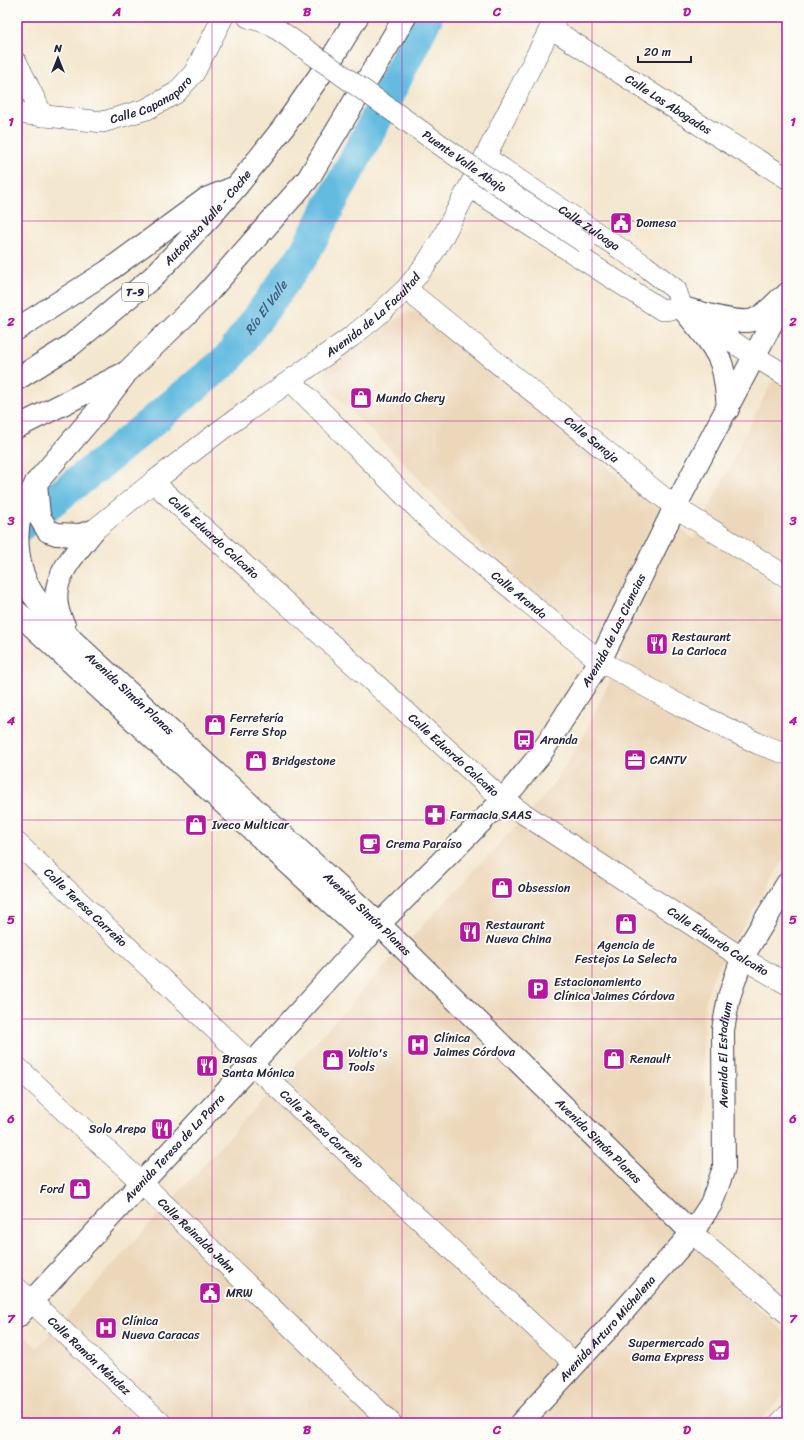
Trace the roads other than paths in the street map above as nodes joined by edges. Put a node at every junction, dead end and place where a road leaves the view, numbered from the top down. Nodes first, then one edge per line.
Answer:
1 (223, 17) edge
2 (248, 17) edge
3 (357, 17) edge
4 (387, 17) edge
5 (405, 17) edge
6 (553, 22) edge
7 (17, 63) edge
8 (17, 113) edge
9 (43, 116) junction
10 (485, 157) junction
11 (787, 178) edge
12 (237, 186) junction
13 (470, 186) junction
14 (253, 241) junction
15 (406, 289) junction
16 (787, 293) edge
17 (682, 308) junction
18 (17, 329) edge
19 (754, 356) junction
20 (127, 372) junction
21 (787, 376) edge
22 (17, 380) edge
23 (291, 381) junction
24 (728, 409) junction
25 (17, 427) edge
26 (152, 482) junction
27 (36, 483) junction
28 (675, 507) junction
29 (93, 531) junction
30 (787, 578) edge
31 (17, 612) edge
32 (27, 629) edge
33 (72, 640) junction
34 (600, 661) junction
35 (787, 754) edge
36 (503, 800) junction
37 (17, 843) edge
38 (787, 884) edge
39 (374, 931) junction
40 (742, 958) junction
41 (787, 984) edge
42 (252, 1064) junction
43 (17, 1067) edge
44 (141, 1182) junction
45 (692, 1232) junction
46 (24, 1294) edge
47 (787, 1313) edge
48 (17, 1317) edge
49 (575, 1364) junction
50 (787, 1416) edge
51 (161, 1423) edge
52 (391, 1423) edge
53 (521, 1423) edge
54 (780, 1423) edge

1 - 9 street, Calle Capanaparo
2 - 17 street, Puente Valle Abajo, bridge
3 - 12 main road, Autopista Valle - Coche / T-9
4 - 14 main road
5 - 14 main road
6 - 10 street, Avenida de La Facultad
6 - 11 street, Calle Los Abogados
7 - 9 street
8 - 9 street, Calle Capanaparo
10 - 13 street, Avenida de La Facultad
10 - 17 street, Calle Zuloaga
12 - 18 main road
12 - 22 main road, Autopista Valle - Coche / T-9
13 - 15 street, Avenida de La Facultad
13 - 17 street
14 - 20 main road
15 - 23 street, Avenida de La Facultad
15 - 28 street, Calle Sanoja
16 - 17 main road
16 - 19 main road, Avenida de Las Ciencias
17 - 19 street
17 - 24 main road
19 - 21 street
19 - 24 main road, Avenida de Las Ciencias
20 - 25 main road
20 - 27 main road, Avenida Simón Planas
23 - 26 street, Avenida de La Facultad
23 - 34 street, Calle Aranda
24 - 28 main road, Avenida de Las Ciencias
26 - 29 street, Avenida de La Facultad
26 - 36 street, Calle Eduardo Calcaño
27 - 29 main road
27 - 33 main road, Avenida Simón Planas
28 - 30 street, Calle Sanoja
28 - 34 main road, Avenida de Las Ciencias
29 - 33 main road
31 - 32 main road, Avenida Simón Planas
32 - 39 main road, Avenida Simón Planas
33 - 39 main road, Avenida Simón Planas
34 - 35 street, Calle Aranda
34 - 36 main road, Avenida de Las Ciencias
36 - 39 main road, Avenida de Las Ciencias
36 - 40 street, Calle Eduardo Calcaño
37 - 42 street, Calle Teresa Carreño
38 - 40 main road, Avenida El Estadium
39 - 42 main road, Avenida Teresa de La Parra
39 - 45 main road, Avenida Simón Planas
40 - 41 street, Calle Eduardo Calcaño
40 - 45 main road, Avenida El Estadium
42 - 44 main road, Avenida Teresa de La Parra
42 - 49 street, Calle Teresa Carreño
43 - 44 street, Calle Reinaldo Jahn
44 - 46 main road, Avenida Teresa de La Parra
44 - 52 street, Calle Reinaldo Jahn
45 - 47 street, Avenida Simón Planas
45 - 49 main road, Avenida Arturo Michelena
46 - 48 main road, Avenida Teresa de La Parra
46 - 51 street, Calle Ramón Méndez
49 - 53 main road, Avenida Arturo Michelena
50 - 54 street

